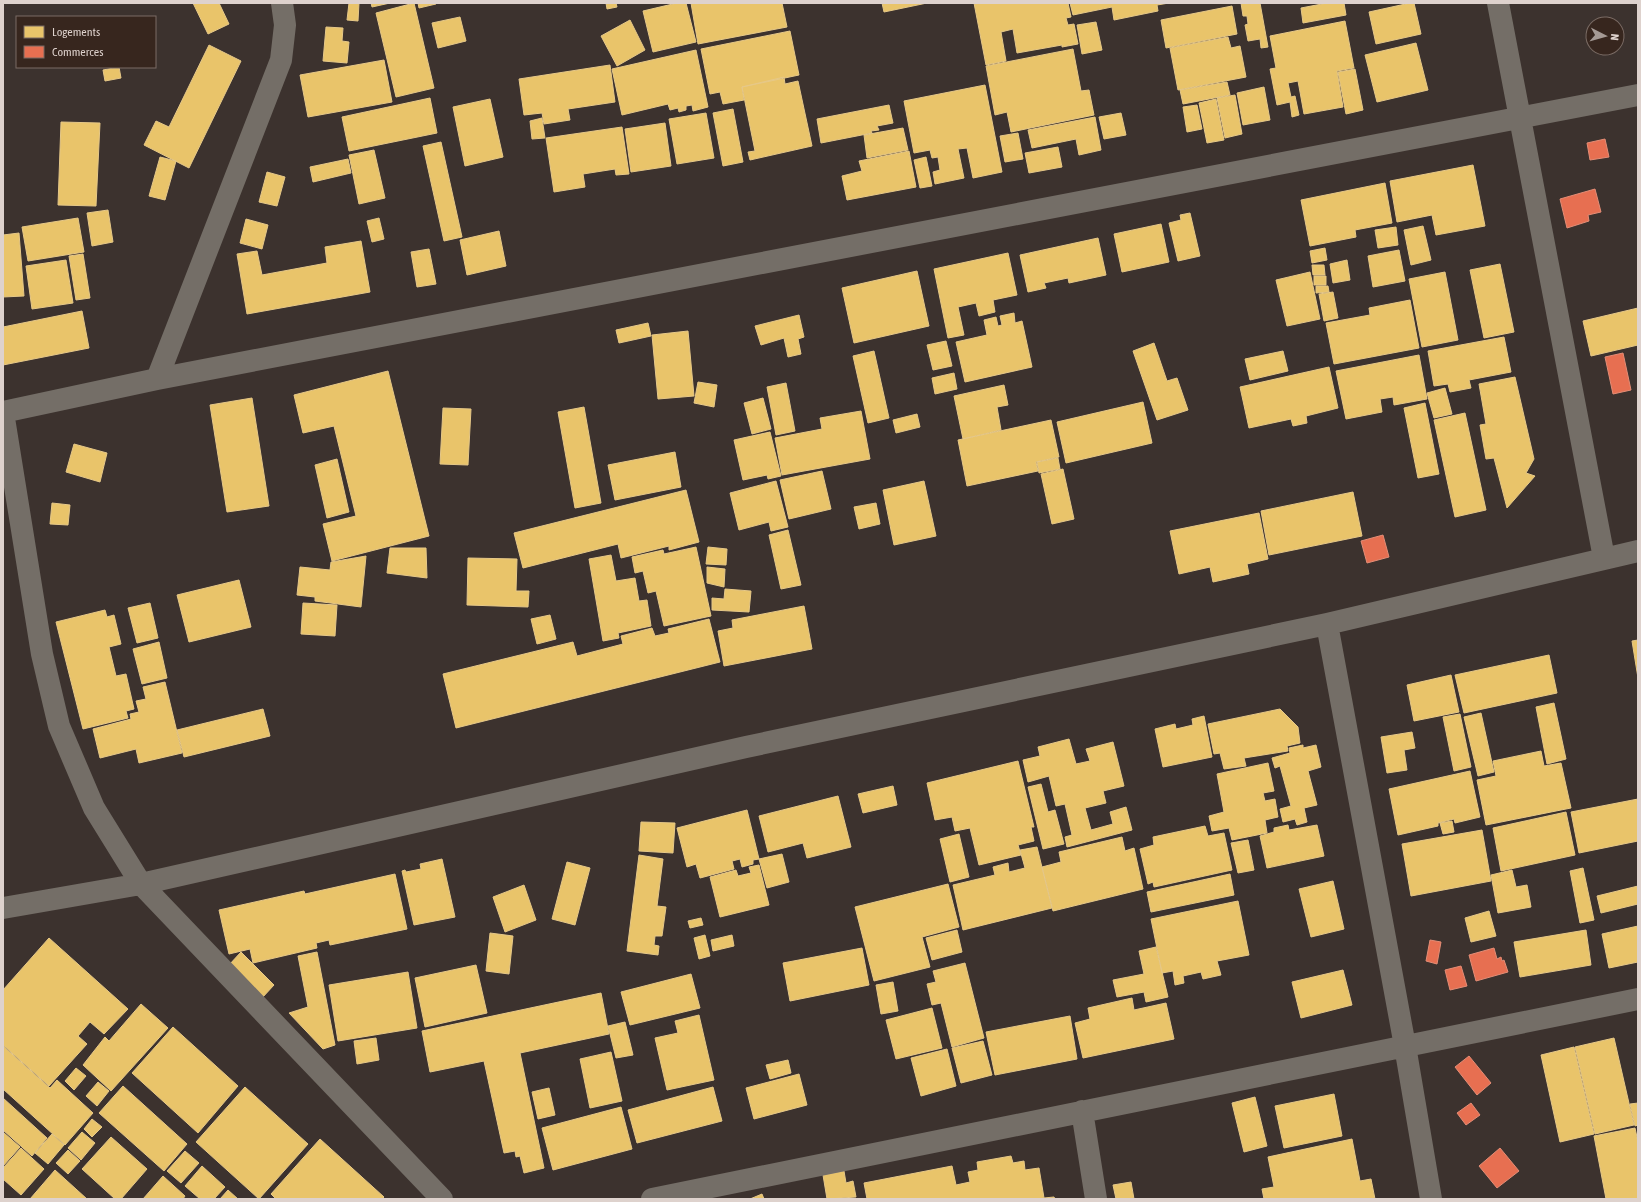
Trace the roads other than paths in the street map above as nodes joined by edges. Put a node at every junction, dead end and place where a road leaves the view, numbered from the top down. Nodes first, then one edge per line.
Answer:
1 (282, 3) edge
2 (1498, 3) edge
3 (1638, 95) edge
4 (1520, 119) junction
5 (157, 379) junction
6 (1638, 551) edge
7 (1604, 558) junction
8 (1327, 624) junction
9 (141, 884) junction
10 (3, 908) edge
11 (1638, 999) edge
12 (1405, 1046) junction
13 (1082, 1111) junction
14 (442, 1199) edge
15 (652, 1199) edge
16 (1096, 1199) edge
17 (1431, 1199) edge

1 - 5 street
2 - 4 street
3 - 4 street
4 - 5 street
4 - 7 street
5 - 9 street
6 - 7 street
7 - 8 street
8 - 9 street
8 - 12 street
9 - 10 street
9 - 14 street
11 - 12 street
12 - 13 street
12 - 17 street
13 - 15 street
13 - 16 street

